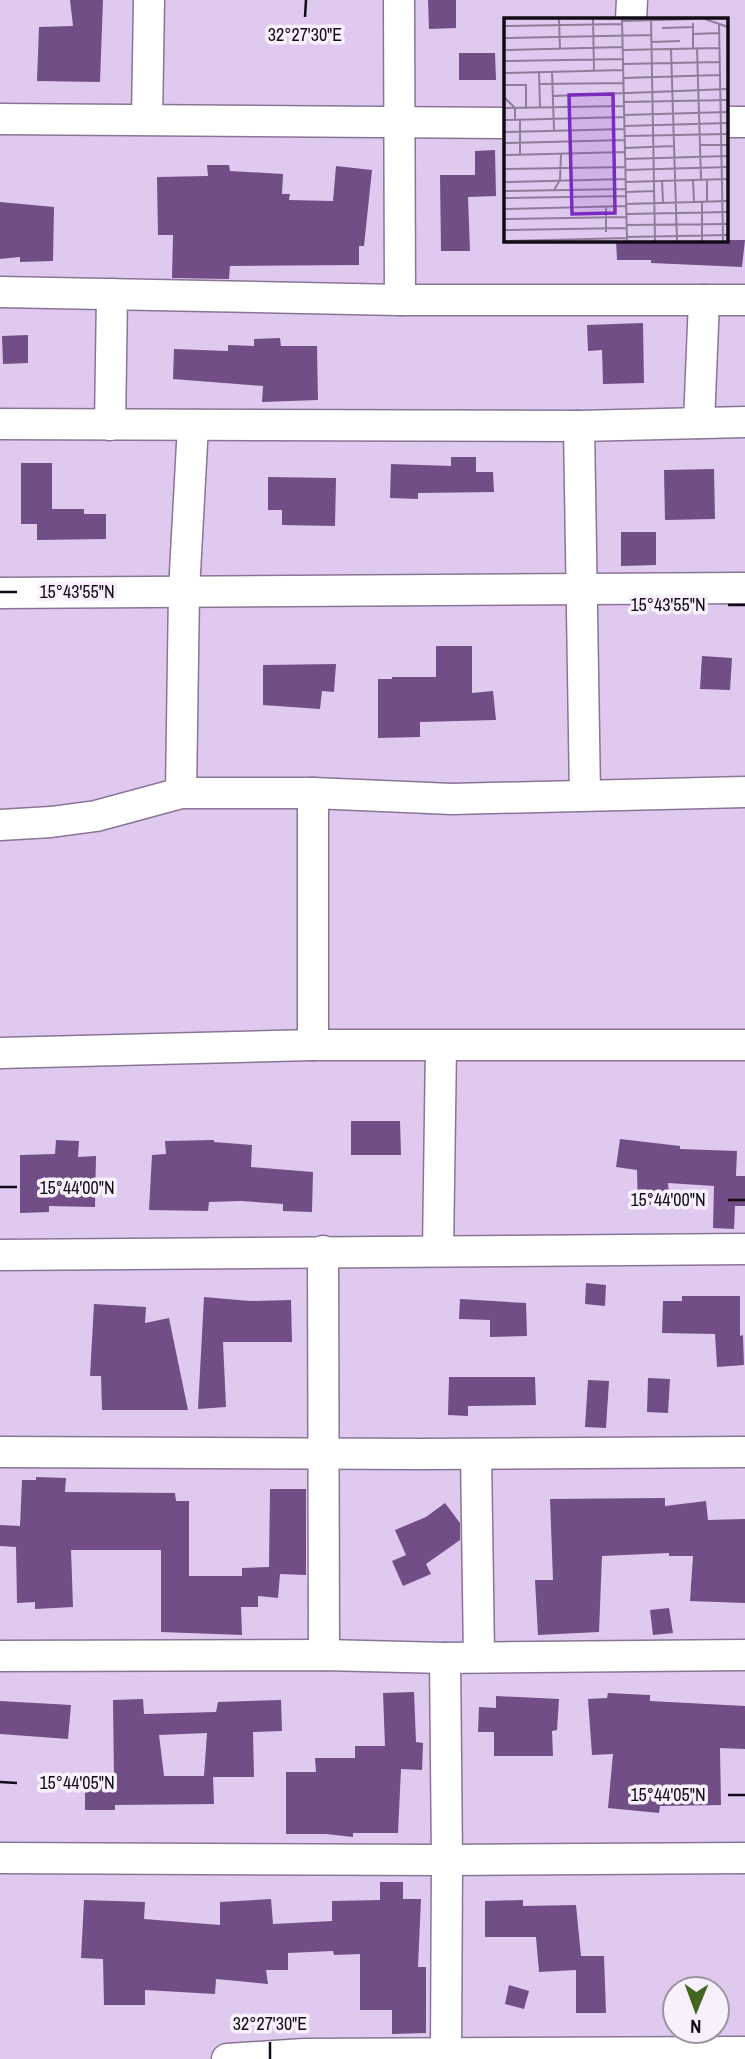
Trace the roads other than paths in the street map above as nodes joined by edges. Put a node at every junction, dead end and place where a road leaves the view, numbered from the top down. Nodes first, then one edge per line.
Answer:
1 (149, 0) edge
2 (399, 0) edge
3 (632, 0) edge
4 (631, 18) edge
5 (0, 119) edge
6 (147, 119) junction
7 (400, 123) junction
8 (504, 123) edge
9 (0, 292) edge
10 (112, 294) junction
11 (400, 300) junction
12 (704, 300) junction
13 (745, 300) edge
14 (745, 422) edge
15 (699, 423) junction
16 (0, 424) edge
17 (110, 425) junction
18 (192, 425) junction
19 (579, 426) junction
20 (745, 588) edge
21 (580, 591) junction
22 (184, 592) junction
23 (0, 593) edge
24 (745, 792) edge
25 (181, 793) junction
26 (313, 793) junction
27 (585, 795) junction
28 (0, 825) edge
29 (313, 1045) junction
30 (745, 1045) edge
31 (441, 1046) junction
32 (0, 1053) edge
33 (745, 1249) edge
34 (323, 1251) junction
35 (438, 1251) junction
36 (0, 1255) edge
37 (0, 1452) edge
38 (745, 1452) edge
39 (323, 1453) junction
40 (476, 1454) junction
41 (324, 1655) junction
42 (745, 1655) edge
43 (0, 1656) edge
44 (479, 1656) junction
45 (445, 1658) junction
46 (0, 1858) edge
47 (745, 1858) edge
48 (447, 1860) junction
49 (745, 2052) edge
50 (446, 2053) junction
51 (304, 2056) edge
52 (713, 2056) edge
53 (227, 2059) edge

1 - 6 street
2 - 7 street
3 - 4 street
5 - 6 street
6 - 7 street
7 - 8 street
7 - 11 street
9 - 10 street
10 - 11 street
10 - 17 street
11 - 12 street
12 - 13 street
12 - 15 street
14 - 15 street
15 - 19 street
16 - 17 street
17 - 18 street
18 - 19 street
18 - 22 street
19 - 21 street
20 - 21 street
21 - 22 street
21 - 27 street
22 - 23 street
22 - 25 street
24 - 27 street
25 - 26 street
25 - 28 street
26 - 27 street
26 - 29 street
29 - 31 street
29 - 32 street
30 - 31 street
31 - 35 street
33 - 35 street
34 - 35 street
34 - 36 street
34 - 39 street
37 - 39 street
38 - 40 street
39 - 40 street
39 - 41 street
40 - 44 street
41 - 43 street
41 - 45 street
42 - 44 street
44 - 45 street
45 - 48 street
46 - 48 street
47 - 48 street
48 - 50 street
49 - 52 street
50 - 51 street
50 - 52 street
51 - 53 street

